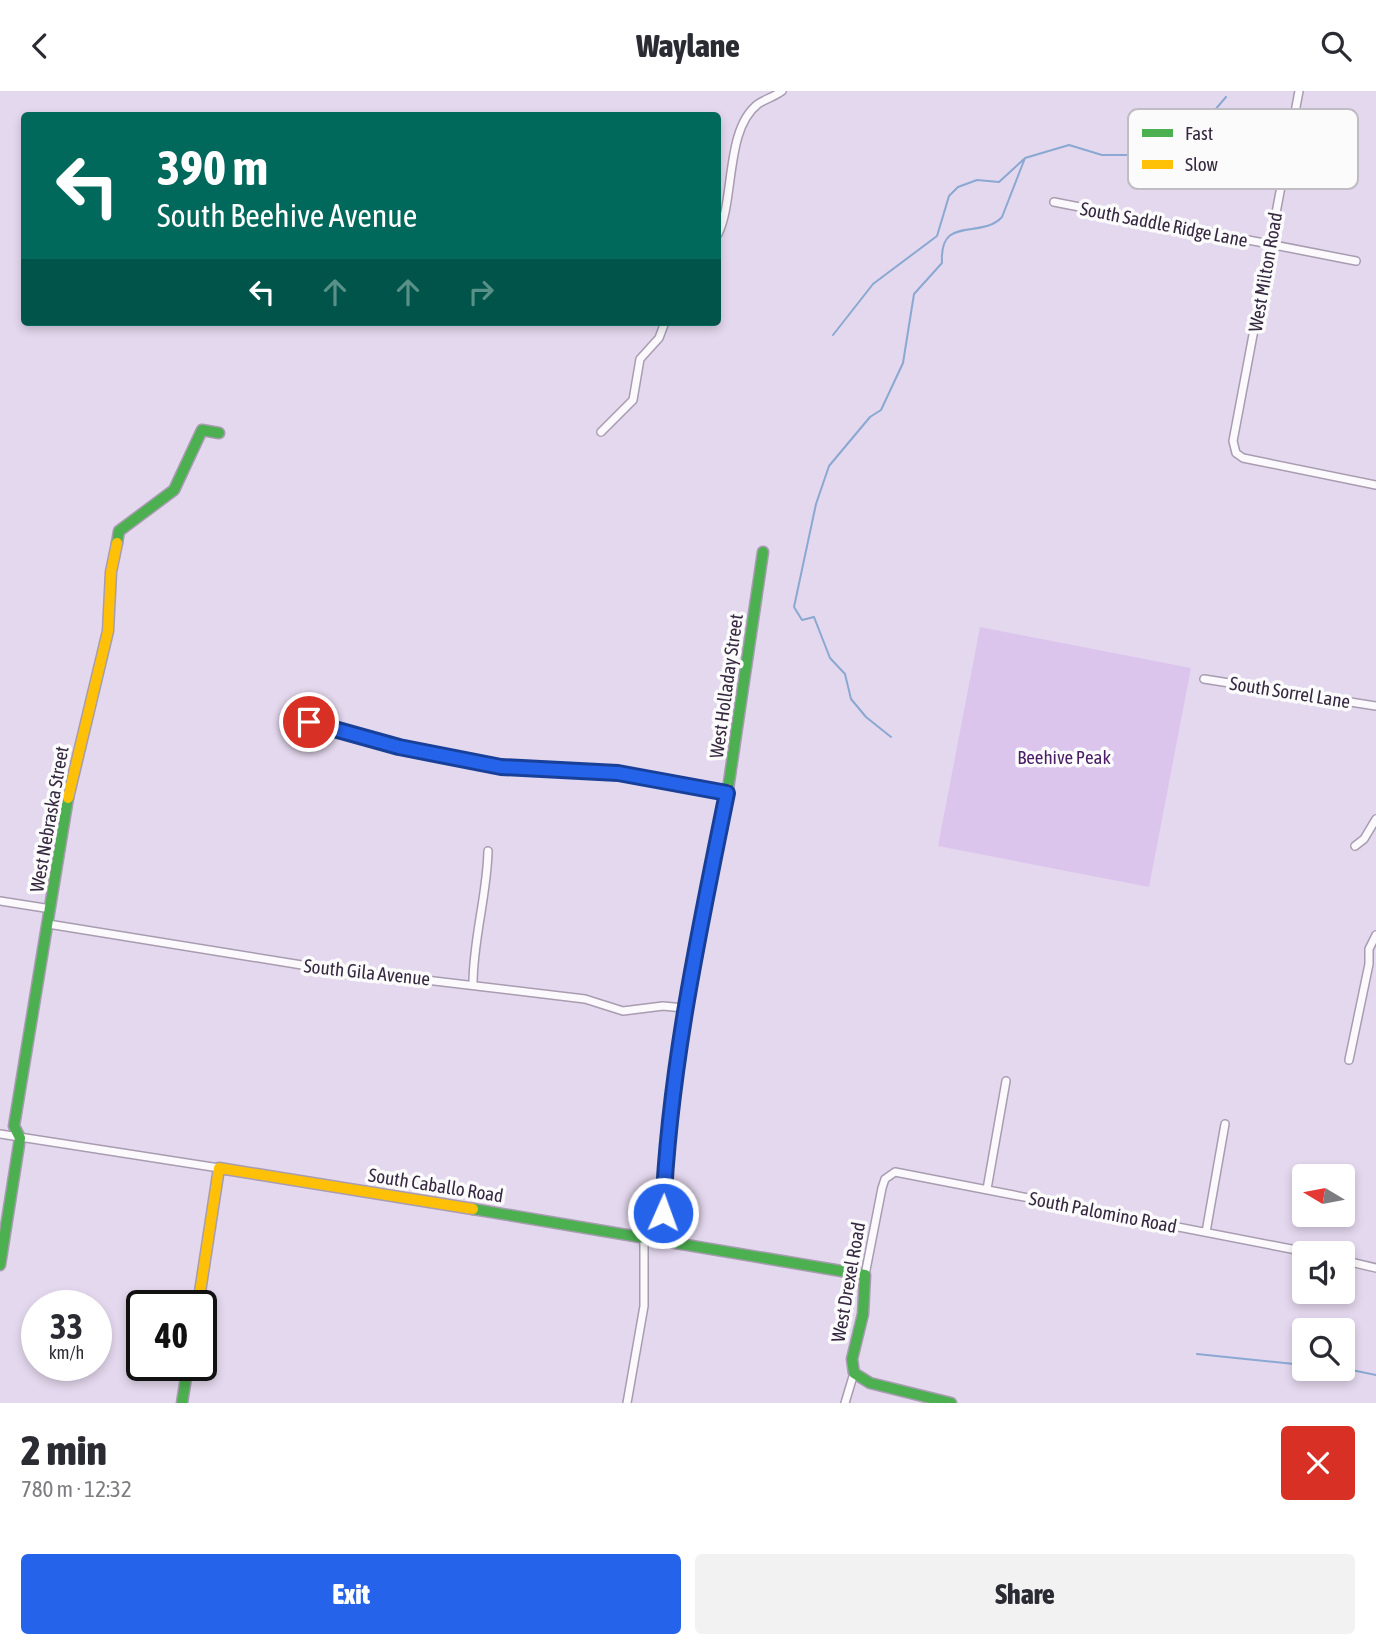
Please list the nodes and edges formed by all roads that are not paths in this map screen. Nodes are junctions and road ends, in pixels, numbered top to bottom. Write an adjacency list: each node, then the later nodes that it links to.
1 (782, 91): 6 (street)
2 (1299, 91): 3 (street, West Milton Road)
3 (1295, 109)
4 (1280, 189): 7 (street, West Milton Road)
5 (1054, 202): 7 (street, South Saddle Ridge Lane)
6 (721, 228)
7 (1269, 245): 8 (street, South Saddle Ridge Lane); 12 (street, West Milton Road)
8 (1356, 261)
9 (664, 326): 10 (street)
10 (601, 432)
11 (219, 433): 22 (street, West Nebraska Street)
12 (1376, 485)
13 (763, 552): 17 (street, West Holladay Street)
14 (1204, 679): 15 (street, South Sorrel Lane)
15 (1376, 706)
16 (309, 722): 17 (street)
17 (727, 793): 26 (street, West Holladay Street)
18 (1376, 820): 19 (street)
19 (1355, 846)
20 (488, 851): 25 (street)
21 (0, 901): 22 (street)
22 (51, 909): 23 (street, West Nebraska Street)
23 (48, 924): 25 (street, South Gila Avenue); 31 (street, West Nebraska Street)
24 (1376, 935): 27 (street)
25 (474, 984): 26 (street, South Gila Avenue)
26 (684, 1008): 37 (street, West Holladay Street)
27 (1349, 1060)
28 (1006, 1081): 34 (street)
29 (1225, 1124): 35 (street)
30 (0, 1134): 31 (street, South Caballo Road)
31 (20, 1137): 32 (street, South Caballo Road); 40 (street, West Nebraska Street)
32 (219, 1168): 36 (street, South Caballo Road); 43 (street)
33 (895, 1172): 34 (street, South Palomino Road); 42 (street, West Drexel Road)
34 (987, 1189): 35 (street, South Palomino Road)
35 (1206, 1232): 38 (street, South Palomino Road)
36 (644, 1237): 37 (street, South Caballo Road); 47 (street)
37 (662, 1240): 42 (street, South Caballo Road)
38 (1292, 1249)
39 (1355, 1263): 41 (street)
40 (0, 1265)
41 (1376, 1268)
42 (865, 1275): 44 (street, West Drexel Road)
43 (200, 1290)
44 (854, 1373): 48 (street, West Drexel Road); 49 (street)
45 (185, 1381): 46 (street)
46 (182, 1403)
47 (627, 1403)
48 (845, 1403)
49 (951, 1403)

